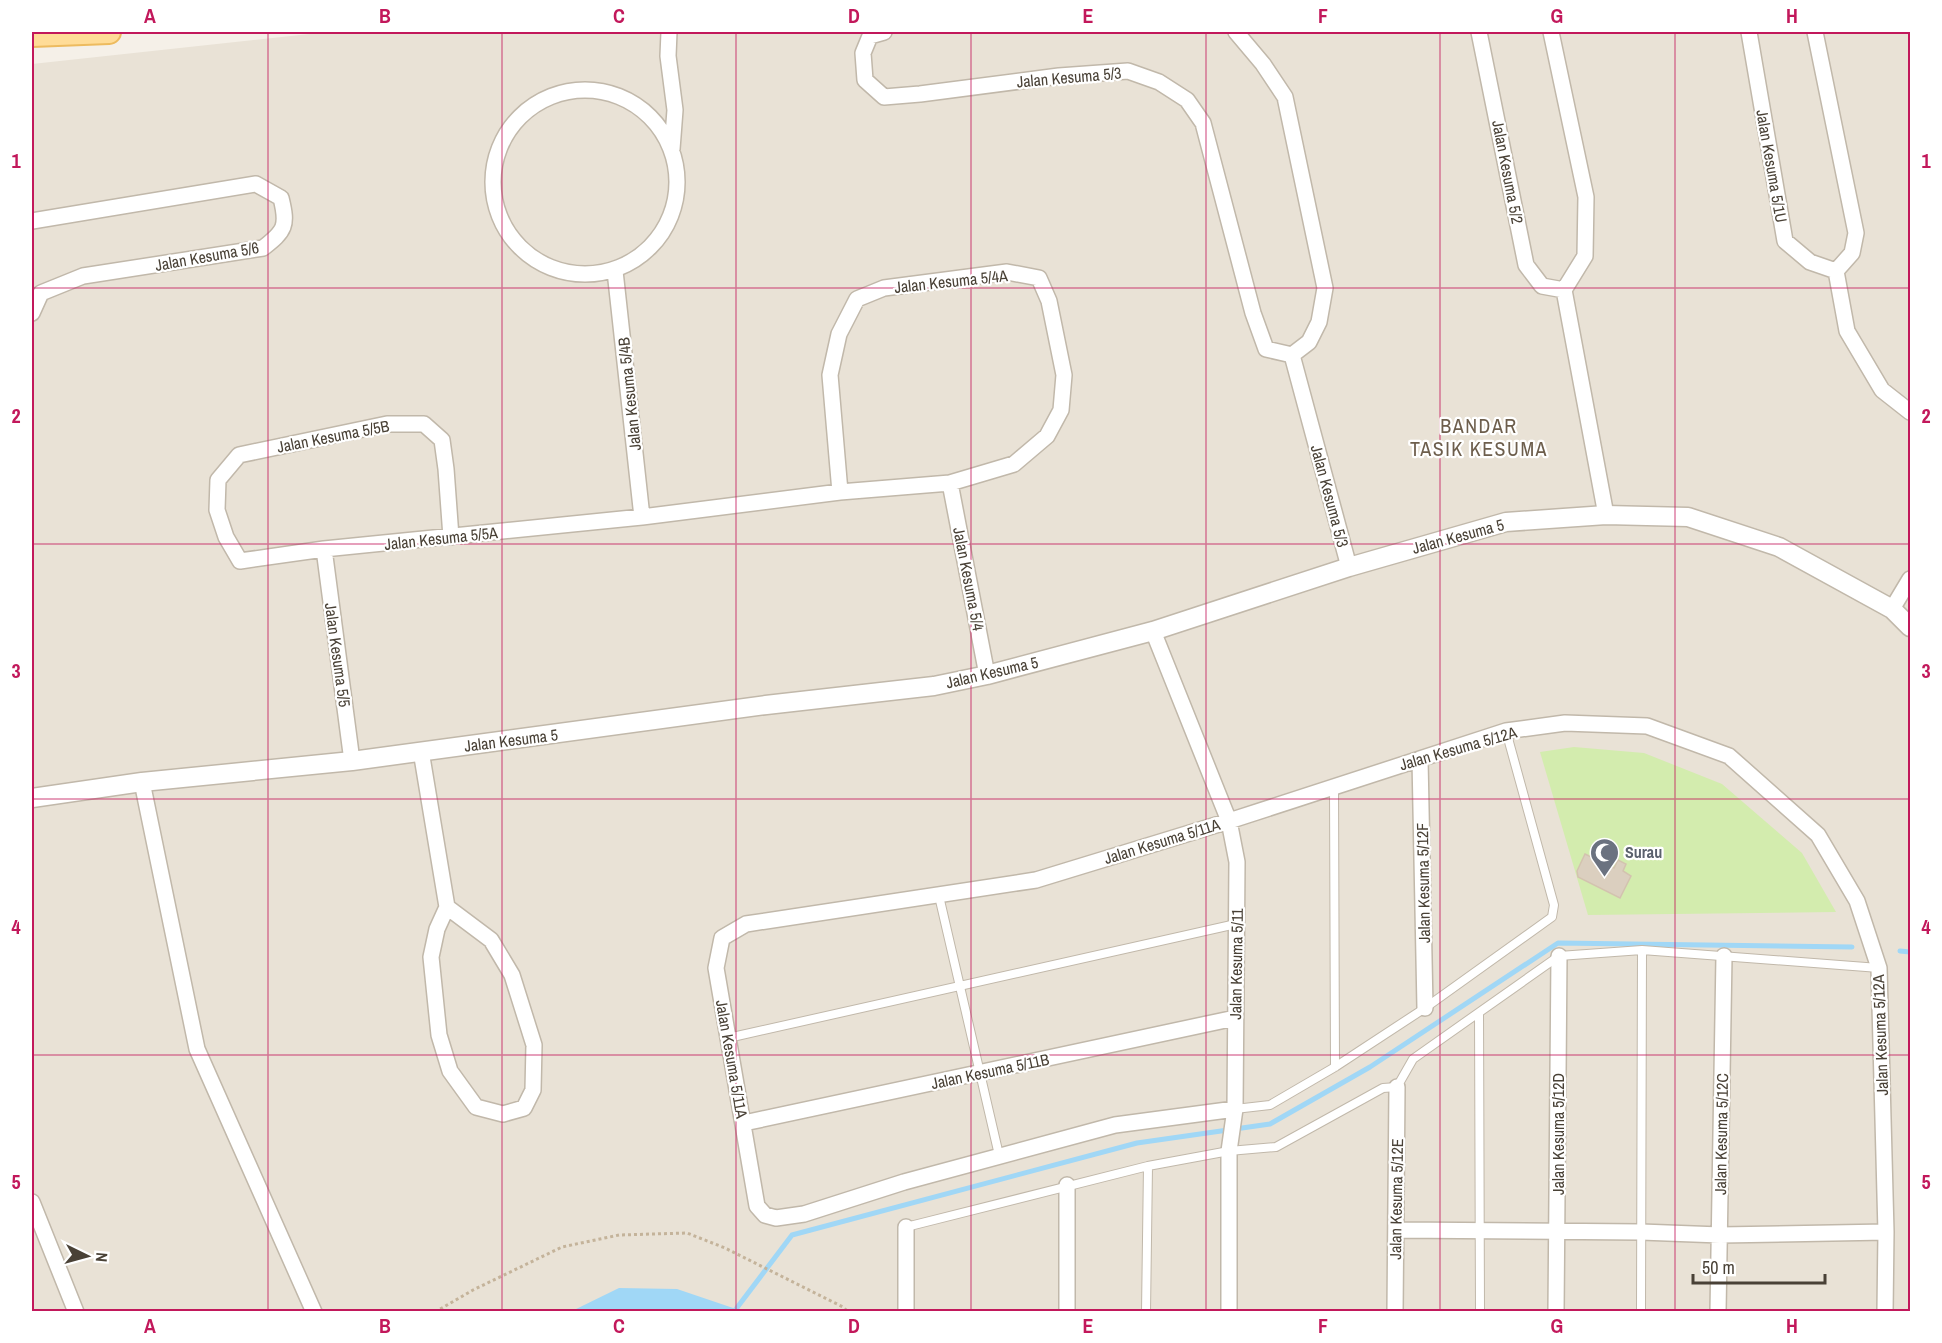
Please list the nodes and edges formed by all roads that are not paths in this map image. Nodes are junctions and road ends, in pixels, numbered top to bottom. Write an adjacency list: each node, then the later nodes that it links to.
1 (110, 32): 9 (main road)
2 (669, 32): 10 (street)
3 (884, 32): 16 (street, Jalan Kesuma 5/3)
4 (1236, 32): 16 (street)
5 (1479, 32): 14 (street, Jalan Kesuma 5/2)
6 (1551, 32): 14 (street)
7 (1749, 32): 13 (street, Jalan Kesuma 5/1U)
8 (1815, 32): 13 (street)
9 (36, 35)
10 (672, 149): 12 (street); 12 (street)
11 (32, 221): 15 (street, Jalan Kesuma 5/6)
12 (615, 270): 21 (street, Jalan Kesuma 5/4B)
13 (1836, 271): 17 (street)
14 (1564, 290): 20 (street)
15 (32, 313)
16 (1292, 355): 25 (street, Jalan Kesuma 5/3)
17 (1911, 412)
18 (950, 483): 19 (street, Jalan Kesuma 5/4A); 19 (street, Jalan Kesuma 5/4A); 30 (street, Jalan Kesuma 5/4)
19 (840, 492): 21 (street, Jalan Kesuma 5/4A)
20 (1606, 515): 25 (street, Jalan Kesuma 5); 27 (street, Jalan Kesuma 5)
21 (642, 517): 22 (street, Jalan Kesuma 5/5A)
22 (451, 537): 23 (street, Jalan Kesuma 5/5A); 24 (street, Jalan Kesuma 5/5B)
23 (324, 549): 24 (street, Jalan Kesuma 5/5A); 34 (street, Jalan Kesuma 5/5)
24 (240, 561)
25 (1349, 567): 29 (street, Jalan Kesuma 5)
26 (1911, 579): 27 (street)
27 (1892, 609): 28 (street, Jalan Kesuma 5)
28 (1911, 627)
29 (1153, 631): 30 (street, Jalan Kesuma 5); 38 (street, Jalan Kesuma 5/11)
30 (987, 675): 32 (street, Jalan Kesuma 5)
31 (1506, 731): 33 (street, Jalan Kesuma 5/12A); 45 (street, Jalan Kesuma 5/12A); 47 (lane)
32 (421, 751): 34 (street, Jalan Kesuma 5); 40 (street)
33 (1420, 759): 36 (street, Jalan Kesuma 5/12A); 47 (street, Jalan Kesuma 5/12F)
34 (352, 761): 35 (street, Jalan Kesuma 5)
35 (142, 782): 37 (street, Jalan Kesuma 5); 69 (street)
36 (1334, 787): 38 (street, Jalan Kesuma 5/12A); 51 (lane)
37 (32, 798)
38 (1229, 821): 39 (street, Jalan Kesuma 5/11A); 41 (street, Jalan Kesuma 5/11)
39 (939, 896): 46 (lane); 50 (street, Jalan Kesuma 5/11A)
40 (447, 908): 40 (street)
41 (1236, 924): 46 (lane); 49 (street, Jalan Kesuma 5/11)
42 (1642, 950): 43 (lane); 44 (lane); 65 (lane)
43 (1560, 956): 48 (lane); 64 (street, Jalan Kesuma 5/12D)
44 (1724, 956): 45 (lane); 67 (street, Jalan Kesuma 5/12C)
45 (1879, 968): 66 (street, Jalan Kesuma 5/12A)
46 (960, 986): 50 (lane); 52 (lane)
47 (1425, 1008): 51 (lane)
48 (1479, 1013): 53 (lane); 63 (lane)
49 (1235, 1018): 52 (street, Jalan Kesuma 5/11B); 54 (street, Jalan Kesuma 5/11)
50 (728, 1038): 55 (street, Jalan Kesuma 5/11A)
51 (1335, 1067): 54 (lane)
52 (980, 1073): 55 (street, Jalan Kesuma 5/11B); 57 (lane)
53 (1398, 1087): 56 (lane); 62 (street, Jalan Kesuma 5/12E)
54 (1233, 1122): 56 (street, Jalan Kesuma 5/11); 57 (street, Jalan Kesuma 5/11A)
55 (744, 1123): 57 (street, Jalan Kesuma 5/11A)
56 (1229, 1151): 58 (lane); 73 (street, Jalan Kesuma 5/11)
57 (999, 1155)
58 (1148, 1166): 59 (lane); 72 (lane)
59 (1067, 1185): 61 (lane); 71 (street)
60 (32, 1202): 68 (street)
61 (906, 1227): 70 (street)
62 (1396, 1230): 63 (street); 74 (street, Jalan Kesuma 5/12E)
63 (1479, 1232): 64 (street); 75 (lane)
64 (1557, 1232): 65 (street); 76 (street, Jalan Kesuma 5/12D)
65 (1641, 1232): 67 (street); 77 (lane)
66 (1886, 1232): 67 (street); 79 (street, Jalan Kesuma 5/12A)
67 (1720, 1235): 78 (street, Jalan Kesuma 5/12C)
68 (76, 1311)
69 (314, 1311)
70 (906, 1311)
71 (1067, 1311)
72 (1146, 1311)
73 (1229, 1311)
74 (1395, 1311)
75 (1480, 1311)
76 (1556, 1311)
77 (1641, 1311)
78 (1718, 1311)
79 (1885, 1311)

